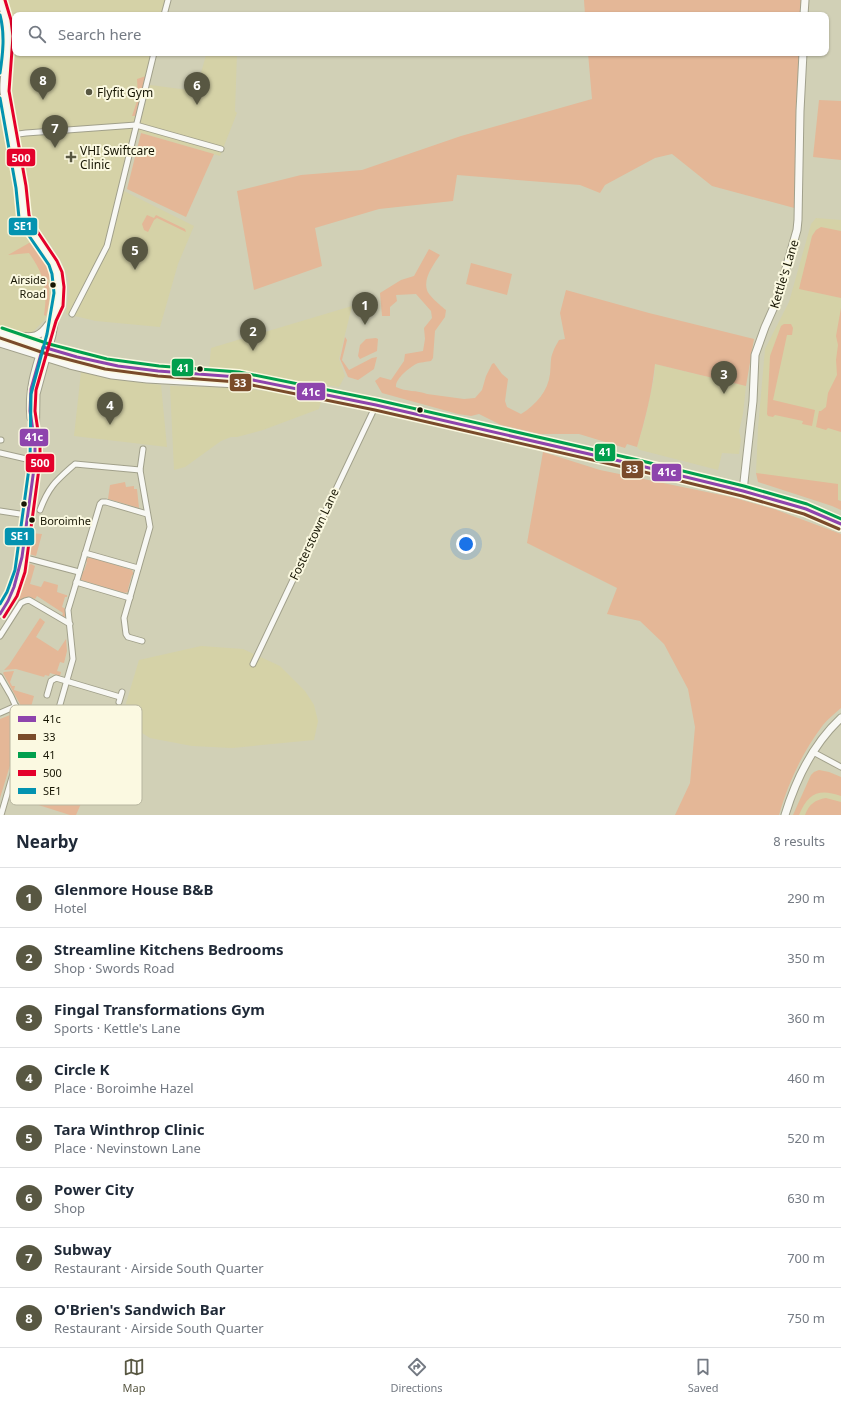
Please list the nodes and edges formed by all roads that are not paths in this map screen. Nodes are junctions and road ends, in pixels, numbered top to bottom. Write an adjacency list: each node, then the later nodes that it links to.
1 (0, 0): 9 (street)
2 (168, 0): 4 (street)
3 (805, 0): 5 (street)
4 (165, 12)
5 (804, 12)
6 (153, 56): 8 (street)
7 (803, 56): 25 (street, Kettle's Lane)
8 (136, 125): 9 (street); 10 (street); 12 (street)
9 (11, 135): 11 (street)
10 (221, 149)
11 (58, 305): 13 (street); 17 (street)
12 (72, 314)
13 (51, 319): 15 (street); 17 (street)
14 (0, 333): 15 (street)
15 (9, 336): 17 (street)
16 (0, 343): 18 (street)
17 (45, 348): 18 (street); 19 (street)
18 (42, 357): 19 (street); 23 (street)
19 (260, 382): 20 (street)
20 (376, 405): 25 (street); 41 (street, Fosterstown Lane)
21 (143, 449): 24 (street)
22 (0, 453): 23 (street)
23 (34, 461): 32 (street)
24 (140, 470): 26 (street); 29 (street)
25 (743, 491): 30 (street)
26 (40, 510)
27 (0, 511): 28 (street)
28 (20, 514)
29 (147, 514): 31 (street); 33 (street)
30 (841, 524)
31 (85, 553): 33 (street); 34 (street)
32 (22, 557): 34 (street); 37 (street)
33 (138, 568): 36 (street)
34 (79, 572): 35 (street)
35 (76, 582): 36 (street); 38 (street)
36 (130, 598): 40 (street)
37 (0, 614)
38 (70, 624): 39 (street); 43 (street)
39 (0, 636)
40 (142, 641)
41 (253, 664)
42 (0, 677): 46 (street)
43 (66, 682): 44 (street); 45 (street); 47 (street)
44 (47, 696)
45 (121, 697)
46 (15, 705)
47 (60, 705)
48 (10, 709): 49 (street)
49 (0, 713)
50 (841, 718): 51 (street)
51 (813, 752): 52 (street); 55 (street)
52 (841, 767)
53 (10, 784): 54 (street)
54 (1, 815)
55 (785, 815)

